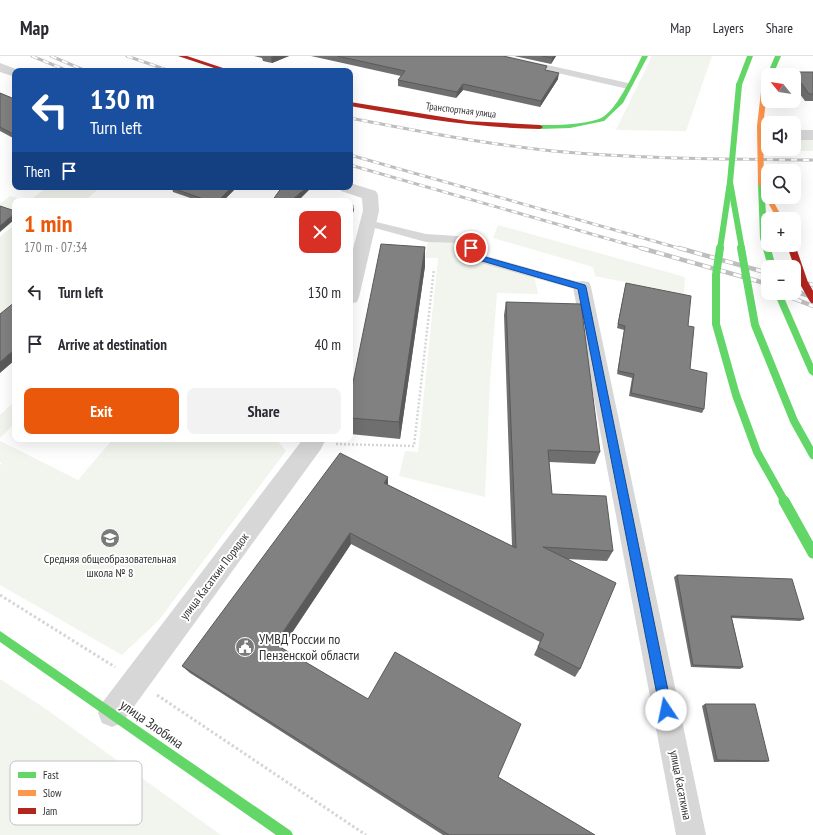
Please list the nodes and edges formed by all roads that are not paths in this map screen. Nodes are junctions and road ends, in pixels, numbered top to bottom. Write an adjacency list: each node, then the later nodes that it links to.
1 (181, 56): 6 (main road)
2 (496, 56): 8 (lane)
3 (645, 56): 8 (main road, Транспортная улица)
4 (750, 56): 13 (main road, bridge)
5 (778, 56): 7 (main road)
6 (219, 68)
7 (773, 68)
8 (628, 86): 9 (main road, Транспортная улица)
9 (353, 105)
10 (762, 108): 14 (main road, bridge)
11 (801, 135): 12 (street)
12 (813, 135)
13 (730, 182): 26 (main road, bridge); 27 (main road, bridge)
14 (761, 183)
15 (353, 189): 17 (street)
16 (762, 204): 19 (main road)
17 (368, 223): 20 (street); 21 (lane)
18 (794, 252): 22 (main road, bridge)
19 (770, 260)
20 (353, 285)
21 (582, 287): 31 (street, улица Касаткина)
22 (813, 299)
23 (781, 300): 24 (main road)
24 (813, 373)
25 (313, 442): 29 (street, улица Касаткин Порядок)
26 (813, 455)
27 (813, 553)
28 (0, 636): 29 (main road, улица Злобина)
29 (112, 713): 30 (main road, улица Злобина)
30 (287, 835)
31 (691, 835)

